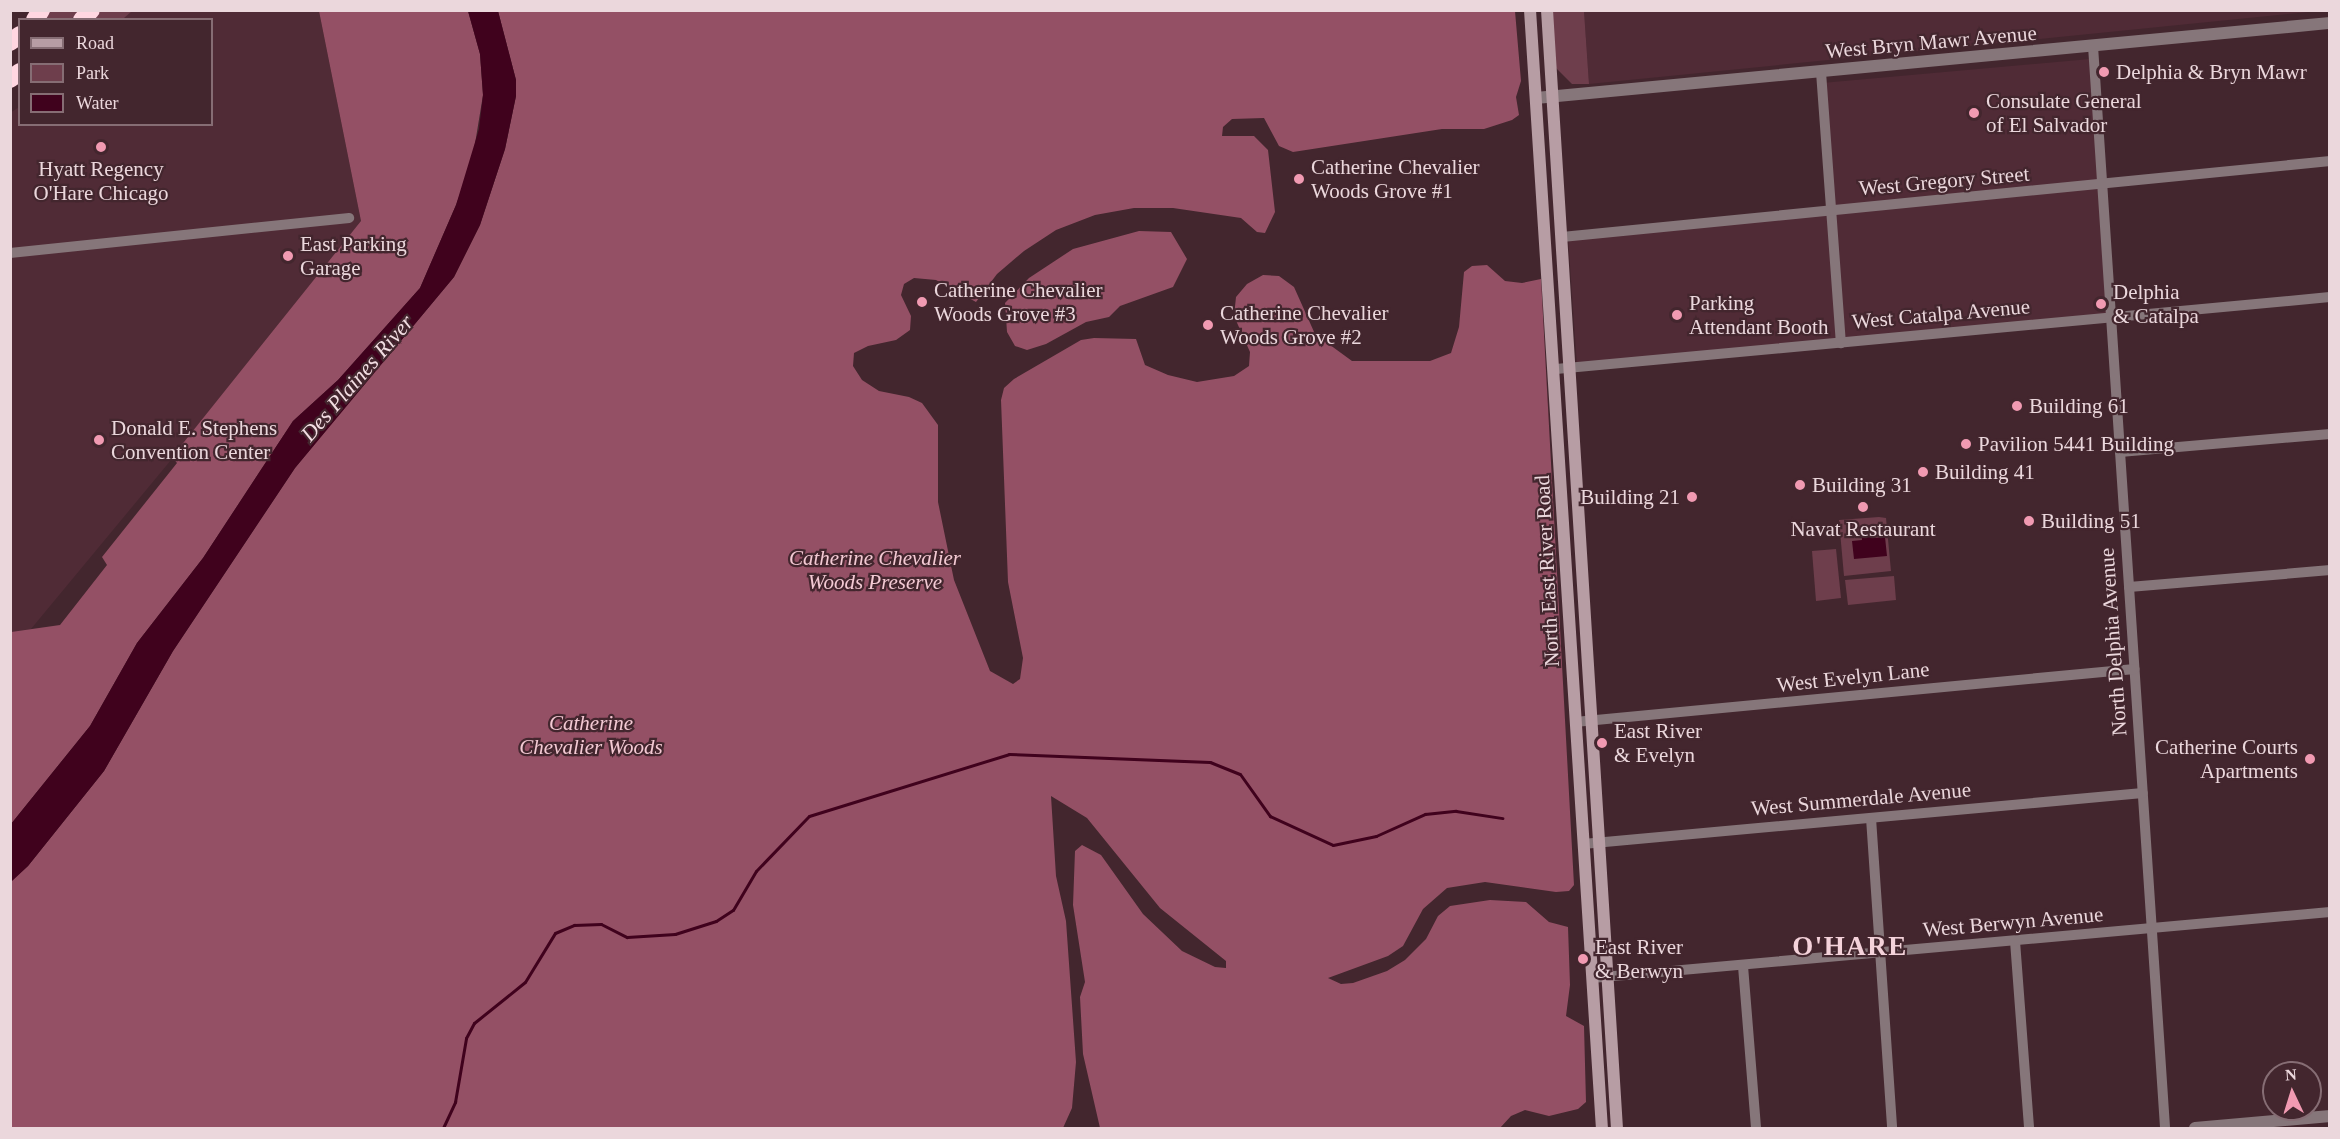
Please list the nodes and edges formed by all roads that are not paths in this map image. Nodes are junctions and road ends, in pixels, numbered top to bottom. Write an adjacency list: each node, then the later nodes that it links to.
1 (1530, 10): 7 (main road, North East River Road)
2 (1547, 10): 6 (main road, North East River Road)
3 (2330, 23): 4 (street, West Bryn Mawr Avenue)
4 (2093, 46): 5 (street, West Bryn Mawr Avenue); 9 (street, North Delphia Avenue)
5 (1821, 72): 6 (street, West Bryn Mawr Avenue); 10 (street)
6 (1554, 97): 7 (street, West Bryn Mawr Avenue); 12 (main road, North East River Road)
7 (1536, 98): 18 (main road, North East River Road)
8 (2330, 161): 9 (street, West Gregory Street)
9 (2102, 185): 10 (street, West Gregory Street); 15 (street, North Delphia Avenue)
10 (1831, 211): 12 (street, West Gregory Street); 16 (street)
11 (349, 218): 13 (street)
12 (1562, 237): 17 (main road, North East River Road)
13 (10, 253)
14 (2330, 297): 15 (street, West Catalpa Avenue)
15 (2111, 318): 16 (street, West Catalpa Avenue); 20 (street, North Delphia Avenue)
16 (1840, 343): 17 (street, West Catalpa Avenue)
17 (1570, 368): 18 (street, West Catalpa Avenue); 24 (main road, North East River Road)
18 (1556, 369): 25 (main road, North East River Road)
19 (2330, 434): 20 (street)
20 (2120, 452): 22 (street, North Delphia Avenue)
21 (2330, 570): 22 (street)
22 (2129, 587): 23 (street, North Delphia Avenue)
23 (2134, 669): 24 (street, West Evelyn Lane); 26 (street, North Delphia Avenue)
24 (1590, 721): 25 (street, West Evelyn Lane); 28 (main road, North East River Road)
25 (1575, 722): 29 (main road, North East River Road)
26 (2143, 793): 27 (street, West Summerdale Avenue); 31 (street, North Delphia Avenue)
27 (1871, 818): 28 (street, West Summerdale Avenue); 33 (street)
28 (1598, 843): 29 (street, West Summerdale Avenue); 35 (main road, North East River Road)
29 (1584, 844): 36 (main road, North East River Road)
30 (2330, 912): 31 (street, West Berwyn Avenue)
31 (2152, 928): 32 (street, West Berwyn Avenue); 44 (street, North Delphia Avenue)
32 (2015, 941): 33 (street, West Berwyn Avenue); 43 (street)
33 (1880, 953): 34 (street, West Berwyn Avenue); 42 (street)
34 (1743, 966): 35 (street, West Berwyn Avenue); 41 (street)
35 (1607, 977): 36 (street, West Berwyn Avenue); 40 (main road, North East River Road)
36 (1592, 978): 39 (main road, North East River Road)
37 (2330, 1116): 38 (street)
38 (2223, 1127): 45 (street)
39 (1602, 1128)
40 (1617, 1128)
41 (1755, 1128)
42 (1892, 1128)
43 (2030, 1128)
44 (2165, 1128)
45 (2195, 1128)

